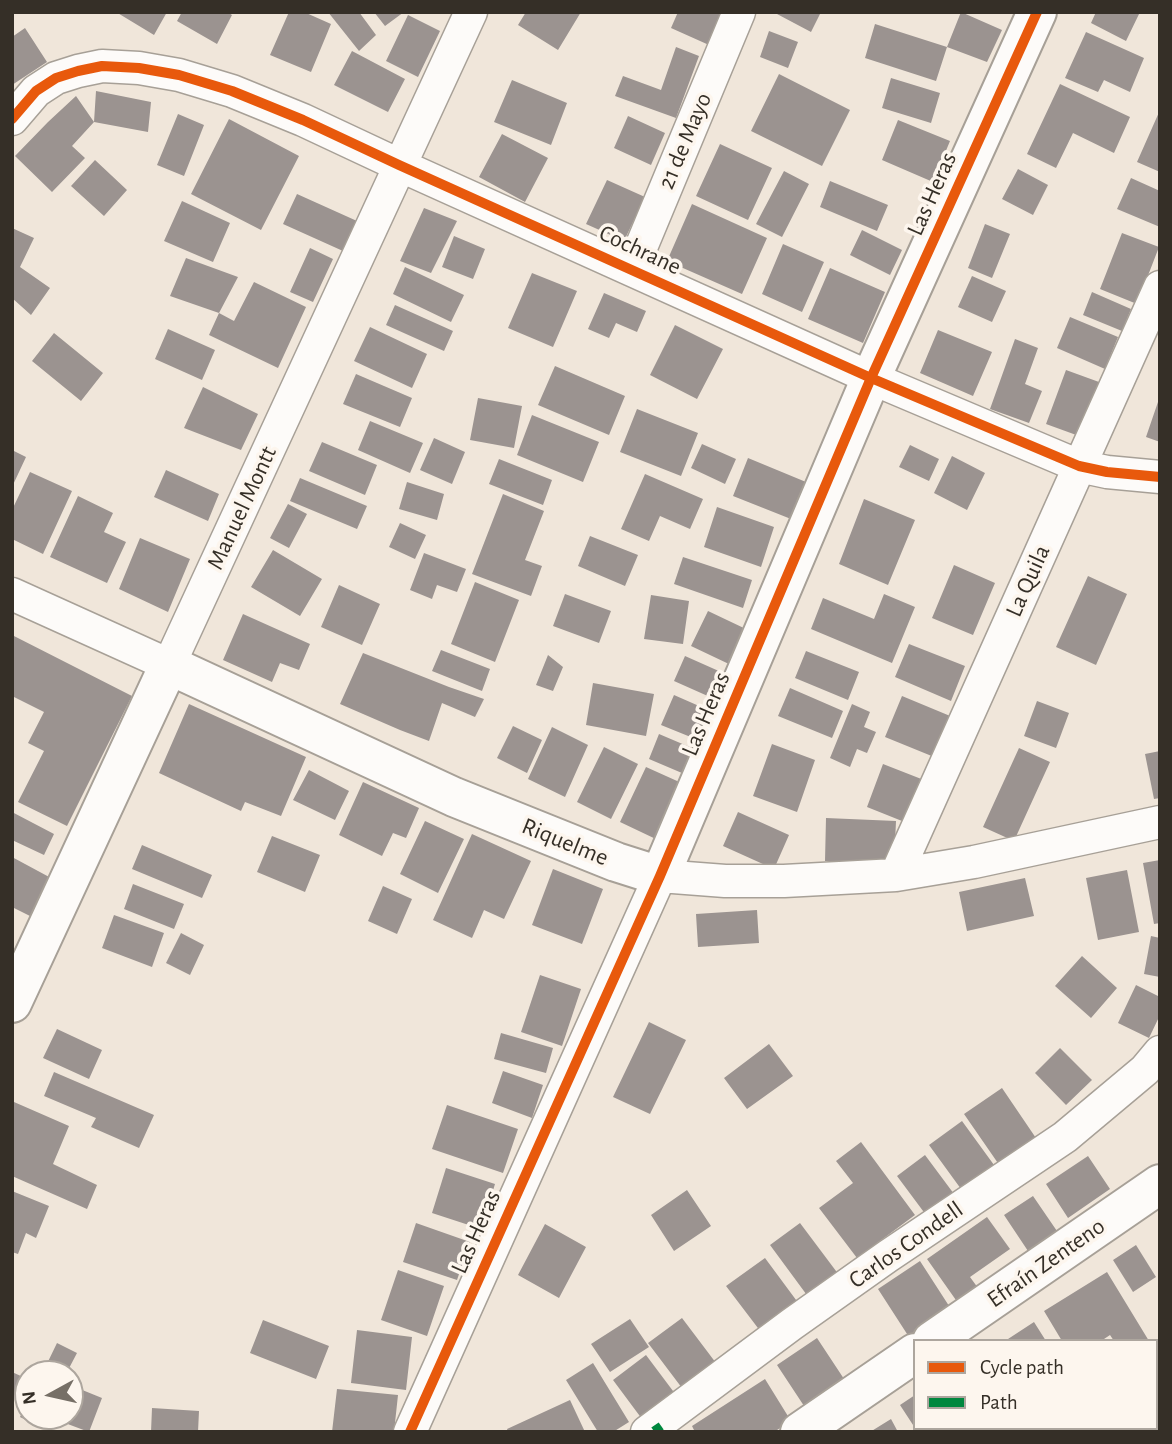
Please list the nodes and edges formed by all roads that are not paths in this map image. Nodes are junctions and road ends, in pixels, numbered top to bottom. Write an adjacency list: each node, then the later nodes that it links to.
1 (471, 12): 5 (street, Manuel Montt)
2 (738, 12): 6 (street, 21 de Mayo)
3 (1037, 12): 8 (street, Las Heras)
4 (12, 119): 5 (street, Cochrane)
5 (399, 165): 6 (street, Cochrane); 12 (street, Manuel Montt)
6 (632, 269): 8 (street, Cochrane)
7 (1160, 288): 9 (street, La Quila)
8 (871, 378): 9 (street, Cochrane); 15 (street, Las Heras)
9 (1079, 466): 10 (street, Cochrane); 14 (street, La Quila)
10 (1160, 477)
11 (12, 594): 12 (street, Riquelme)
12 (169, 665): 15 (street, Riquelme); 16 (street, Manuel Montt)
13 (1160, 822): 14 (street, Riquelme)
14 (896, 875): 15 (street, Riquelme)
15 (660, 876): 22 (street, Las Heras)
16 (12, 1003)
17 (1160, 1052): 21 (street, Carlos Condell)
18 (1160, 1184): 19 (street, Efraín Zenteno)
19 (935, 1339)
20 (913, 1354): 23 (street)
21 (654, 1430)
22 (410, 1432)
23 (800, 1432)

